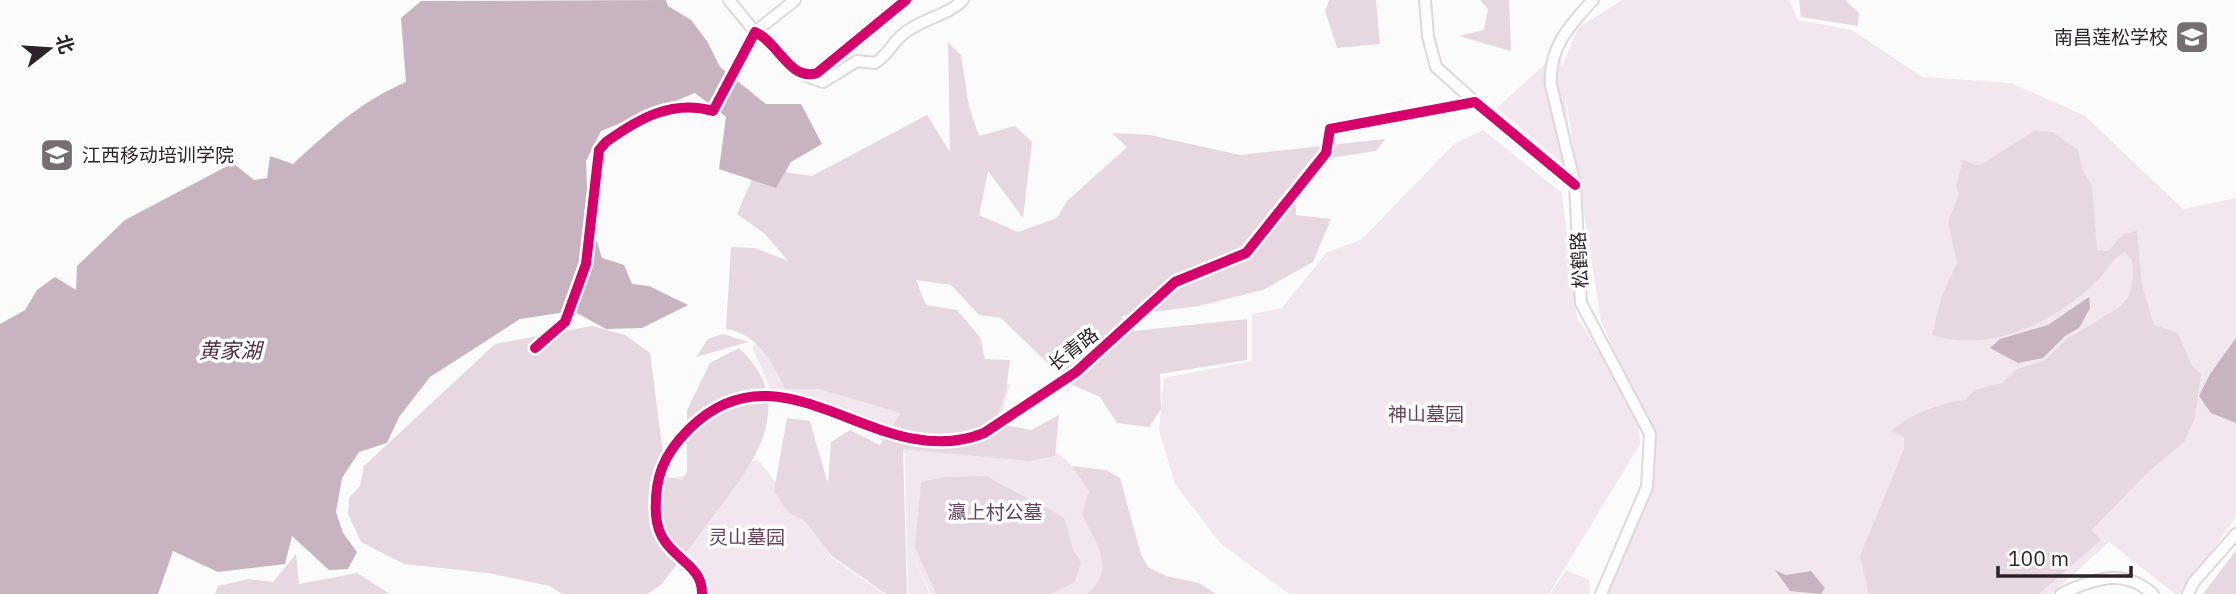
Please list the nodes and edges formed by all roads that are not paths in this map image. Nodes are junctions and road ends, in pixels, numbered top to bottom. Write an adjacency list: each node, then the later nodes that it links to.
1 (729, 0): 7 (street)
2 (794, 0): 7 (street)
3 (906, 0): 8 (street)
4 (963, 0): 8 (street)
5 (1425, 0): 9 (street)
6 (1593, 0): 10 (street, 松鹤路)
7 (755, 32): 8 (street); 11 (street)
8 (806, 76)
9 (1475, 102): 10 (street); 13 (street, 长青路)
10 (1575, 185): 14 (street, 松鹤路)
11 (535, 348)
12 (2236, 534): 17 (street)
13 (702, 594)
14 (1601, 594)
15 (2061, 594): 16 (street)
16 (2153, 594)
17 (2188, 594)

